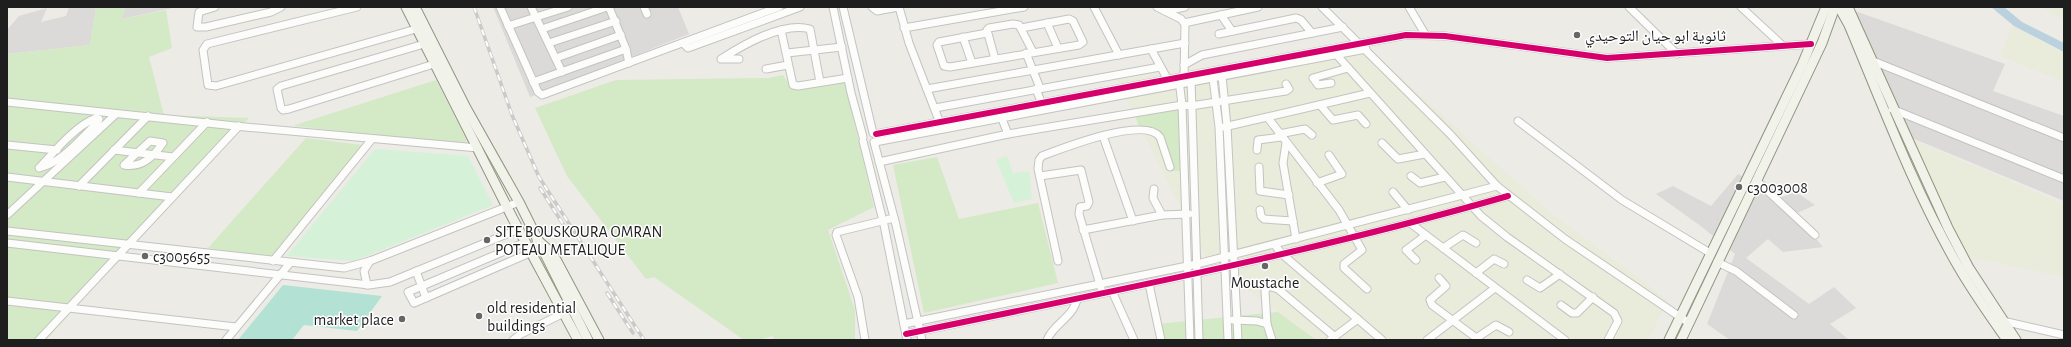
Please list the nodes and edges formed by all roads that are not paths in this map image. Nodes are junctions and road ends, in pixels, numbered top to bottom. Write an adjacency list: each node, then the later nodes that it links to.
1 (215, 7): 2 (street)
2 (281, 7)
3 (357, 7): 46 (street)
4 (406, 7): 46 (street)
5 (415, 7): 167 (street)
6 (500, 7): 41 (street)
7 (531, 7): 34 (street)
8 (568, 7): 34 (street)
9 (608, 7): 35 (street); 43 (street)
10 (644, 7): 32 (street)
11 (779, 7): 57 (street)
12 (800, 7): 57 (street)
13 (833, 7): 62 (street)
14 (843, 7): 55 (street)
15 (872, 7): 16 (street)
16 (899, 7): 44 (street)
17 (1024, 7): 30 (street)
18 (1094, 7): 73 (street)
19 (1156, 7): 31 (street)
20 (1185, 7): 31 (street)
21 (1258, 7): 33 (street)
22 (1322, 7): 42 (street)
23 (1409, 7): 52 (street)
24 (1630, 7): 72 (street)
25 (1742, 7): 63 (street)
26 (1826, 7): 61 (street)
27 (1835, 7): 38 (street)
28 (1839, 7): 40 (street)
29 (1848, 7): 78 (street)
30 (1006, 8): 39 (street); 44 (street)
31 (1165, 11): 36 (street)
32 (647, 14)
33 (1221, 15): 36 (street); 48 (street)
34 (536, 17): 41 (street); 43 (street)
35 (616, 21): 53 (street); 56 (street)
36 (1184, 22): 58 (street)
37 (1047, 23): 45 (street); 64 (street); 64 (street)
38 (1829, 23): 40 (street); 156 (street)
39 (1012, 24): 45 (street); 49 (street)
40 (1850, 25): 110 (street)
41 (508, 26): 94 (street)
42 (1343, 27): 50 (street); 59 (street)
43 (542, 28): 56 (street)
44 (904, 28): 99 (street)
45 (1021, 28): 70 (street)
46 (416, 29): 60 (street)
47 (781, 30): 69 (street); 71 (street); 76 (street)
48 (1232, 31): 50 (street); 51 (street)
49 (987, 33): 54 (street); 77 (street)
50 (1312, 33): 83 (street)
51 (1219, 34)
52 (1425, 34): 59 (street); 72 (street)
53 (621, 36): 65 (street); 75 (street)
54 (963, 37): 80 (street); 80 (street)
55 (852, 42): 62 (street); 100 (street)
56 (549, 43): 75 (street)
57 (683, 43): 79 (street)
58 (1185, 43): 66 (street); 83 (street)
59 (1360, 43): 67 (street); 68 (street)
60 (424, 44): 81 (street); 81 (street)
61 (1811, 44): 63 (street); 197 (street)
62 (841, 45): 69 (street); 90 (street)
63 (1782, 45): 72 (street)
64 (1058, 48): 70 (street)
65 (626, 49): 79 (street); 88 (street)
66 (1151, 49): 73 (street); 84 (street)
67 (1331, 49): 74 (street); 93 (street)
68 (1366, 49): 74 (street); 159 (street)
69 (813, 51): 71 (street); 95 (street)
70 (1029, 53): 77 (street); 87 (street)
71 (787, 54): 82 (street)
72 (1677, 54)
73 (1119, 55): 87 (street)
74 (1336, 55): 85 (street); 89 (street)
75 (556, 58): 88 (street)
76 (739, 59)
77 (995, 59): 80 (street)
78 (1873, 61): 112 (street); 131 (street)
79 (629, 63): 94 (street)
80 (972, 63)
81 (434, 64): 136 (street)
82 (788, 65): 86 (street); 95 (street)
83 (1184, 65): 93 (street)
84 (1160, 66): 92 (street); 98 (street)
85 (1348, 68): 96 (street); 102 (street)
86 (766, 69)
87 (1033, 70): 98 (street); 99 (street)
88 (562, 72): 94 (street)
89 (1222, 76): 91 (street); 103 (street)
90 (848, 78): 95 (street); 101 (street)
91 (1214, 78): 93 (street); 105 (street)
92 (1168, 80): 93 (street); 106 (street)
93 (1185, 80): 107 (street); 109 (street); 115 (street)
94 (533, 82)
95 (820, 82)
96 (1331, 83)
97 (1286, 84): 103 (street)
98 (1038, 88): 106 (street); 111 (street)
99 (928, 89): 111 (street)
100 (863, 91): 101 (street); 128 (street)
101 (851, 93): 133 (street)
102 (1370, 93): 108 (street); 143 (street)
103 (1225, 101): 105 (street); 122 (street)
104 (7, 102): 113 (street)
105 (1217, 102): 109 (street); 123 (street)
106 (1042, 104): 115 (street)
107 (1182, 105): 109 (street); 124 (street); 129 (street)
108 (1320, 105): 116 (street); 120 (street)
109 (1191, 106): 127 (street)
110 (1884, 107): 112 (street); 276 (street)
111 (935, 108): 119 (street)
112 (1894, 110): 154 (street); 244 (street)
113 (116, 114): 114 (street); 141 (street)
114 (148, 116): 118 (street); 138 (street)
115 (1001, 116): 119 (street); 124 (street); 128 (street)
116 (1268, 118): 122 (street); 130 (street)
117 (1518, 121): 197 (street)
118 (207, 122): 121 (street); 146 (street)
119 (940, 123): 128 (street)
120 (1366, 124)
121 (239, 126): 132 (street); 166 (street)
122 (1227, 126): 123 (street); 200 (street)
123 (1219, 127): 200 (street)
124 (1008, 134): 147 (street)
125 (1312, 135): 130 (street)
126 (1103, 136): 148 (street); 150 (street); 178 (street)
127 (1192, 137): 129 (street); 175 (street)
128 (874, 138): 133 (street); 147 (street)
129 (1182, 138): 172 (street)
130 (1282, 138): 139 (street); 157 (street); 163 (street)
131 (2064, 138)
132 (372, 139): 136 (street); 204 (street)
133 (863, 139): 177 (street)
134 (1382, 143): 143 (street)
135 (7, 146): 137 (street)
136 (478, 148): 168 (street)
137 (55, 150): 140 (street); 140 (street); 140 (street)
138 (114, 150): 142 (street); 158 (street)
139 (1257, 150)
140 (66, 151): 141 (street)
141 (75, 152): 155 (street)
142 (135, 153): 144 (street); 144 (street); 144 (street)
143 (1424, 154): 153 (street)
144 (153, 155): 146 (street)
145 (1329, 155): 157 (street)
146 (173, 157): 162 (street)
147 (879, 162): 176 (street)
148 (1170, 167)
149 (1258, 167): 163 (street)
150 (1040, 176): 183 (street); 203 (street)
151 (1411, 176): 153 (street)
152 (7, 177): 155 (street)
153 (1445, 177): 164 (street)
154 (2064, 179)
155 (43, 181): 158 (street); 173 (street)
156 (1757, 181): 186 (street); 205 (street)
157 (1317, 183): 181 (street)
158 (79, 186): 162 (street)
159 (1497, 186): 164 (street); 165 (street)
160 (1154, 189): 174 (street)
161 (1393, 192): 171 (street)
162 (139, 193): 166 (street)
163 (1289, 195): 179 (street)
164 (1463, 196): 169 (street); 171 (street)
165 (1508, 196): 169 (street); 238 (street)
166 (172, 197): 193 (street)
167 (519, 202): 168 (street); 188 (street)
168 (507, 207): 182 (street); 202 (street)
169 (1472, 207): 180 (street); 216 (street)
170 (1260, 210): 179 (street)
171 (1408, 210): 181 (street)
172 (1186, 213): 174 (street); 175 (street); 210 (street)
173 (7, 215)
174 (1162, 215): 178 (street)
175 (1195, 216): 207 (street)
176 (894, 218): 177 (street); 243 (street)
177 (883, 220): 246 (street); 260 (street)
178 (1133, 221): 183 (street)
179 (1293, 221): 189 (street)
180 (1410, 223): 185 (street); 187 (street)
181 (1348, 226): 187 (street); 189 (street)
182 (519, 229): 190 (street); 212 (street)
183 (1083, 230): 220 (street)
184 (7, 231): 193 (street)
185 (1426, 235): 195 (street); 201 (street)
186 (1815, 235)
187 (1354, 238): 198 (street); 225 (street)
188 (536, 239): 258 (street); 259 (street)
189 (1296, 240): 194 (street)
190 (526, 242): 196 (street); 223 (street)
191 (7, 243): 199 (street)
192 (1476, 243): 195 (street)
193 (126, 244): 199 (street); 204 (street)
194 (1275, 245): 198 (street); 200 (street)
195 (1443, 248): 213 (street)
196 (532, 252): 230 (street); 236 (street)
197 (1710, 253): 238 (street)
198 (1282, 254): 209 (street); 241 (street)
199 (117, 256): 214 (street); 235 (street)
200 (1229, 256): 207 (street); 209 (street); 211 (street)
201 (1416, 260)
202 (370, 261): 206 (street); 222 (street)
203 (1058, 261)
204 (273, 262): 206 (street)
205 (1717, 262): 237 (street); 245 (street)
206 (290, 263): 214 (street)
207 (1197, 264): 210 (street); 215 (street)
208 (1504, 264): 213 (street)
209 (1234, 265): 211 (street); 240 (street)
210 (1187, 266): 217 (street); 220 (street)
211 (1225, 267): 215 (street); 239 (street)
212 (416, 272): 222 (street); 223 (street)
213 (1476, 273): 224 (street)
214 (281, 274): 222 (street); 248 (street)
215 (1197, 274): 217 (street); 266 (street)
216 (1560, 274): 219 (street); 229 (street)
217 (1188, 276): 221 (street); 265 (street)
218 (1438, 278): 242 (street)
219 (1527, 280)
220 (1100, 284): 226 (street); 228 (street)
221 (1149, 284): 227 (street); 264 (street)
222 (367, 285)
223 (422, 286): 230 (street); 230 (street)
224 (1495, 288): 242 (street); 272 (street)
225 (1367, 289)
226 (1063, 291): 233 (street); 243 (street)
227 (1112, 291): 228 (street); 263 (street)
228 (1103, 293): 231 (street)
229 (1593, 297): 234 (street); 273 (street)
230 (426, 298)
231 (1077, 298): 233 (street); 262 (street)
232 (7, 301): 235 (street)
233 (1067, 301): 249 (street)
234 (1561, 305)
235 (69, 308): 248 (street); 255 (street)
236 (564, 313): 254 (street); 257 (street)
237 (1794, 315)
238 (1680, 316): 245 (street); 274 (street)
239 (1227, 320): 240 (street); 267 (street)
240 (1237, 320): 247 (street); 268 (street)
241 (1358, 320): 253 (street); 270 (street)
242 (1453, 320): 250 (street); 271 (street)
243 (918, 321): 246 (street); 249 (street)
244 (2003, 321): 251 (street); 277 (street)
245 (1689, 323): 275 (street)
246 (904, 324): 252 (street)
247 (1267, 324): 253 (street); 269 (street)
248 (236, 327): 256 (street)
249 (920, 332): 252 (street); 261 (street)
250 (1509, 332)
251 (2064, 334)
252 (907, 337)
253 (1332, 338)
254 (576, 339)
255 (39, 340)
256 (226, 340)
257 (513, 340)
258 (588, 340)
259 (599, 340)
260 (865, 340)
261 (922, 340)
262 (1047, 340)
263 (1134, 340)
264 (1161, 340)
265 (1190, 340)
266 (1200, 340)
267 (1228, 340)
268 (1238, 340)
269 (1272, 340)
270 (1382, 340)
271 (1427, 340)
272 (1565, 340)
273 (1608, 340)
274 (1669, 340)
275 (1681, 340)
276 (2007, 340)
277 (2016, 340)

